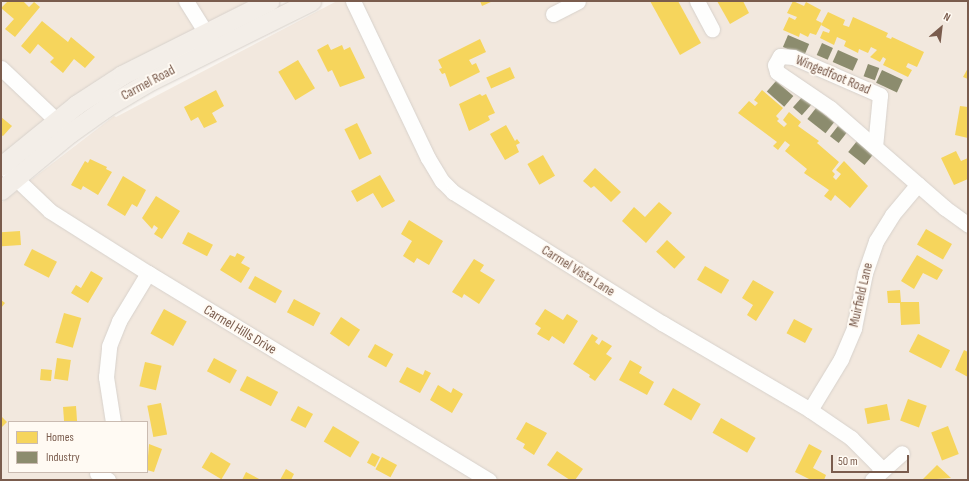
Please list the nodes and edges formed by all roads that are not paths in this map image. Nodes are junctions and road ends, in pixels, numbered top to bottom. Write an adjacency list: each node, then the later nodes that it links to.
1 (186, 1): 9 (street)
2 (270, 1): 9 (main road, Carmel Road)
3 (312, 1): 13 (main road, Carmel Road)
4 (353, 1): 17 (street, Carmel Vista Lane)
5 (578, 1): 7 (street)
6 (697, 1): 8 (street)
7 (553, 14)
8 (712, 29)
9 (206, 33): 11 (main road, Carmel Road)
10 (1, 68): 11 (street)
11 (56, 120): 13 (main road, Carmel Road)
12 (875, 147): 12 (street, Wingedfoot Road); 14 (street, Wingedfoot Road)
13 (5, 175): 16 (street, Carmel Hills Drive)
14 (918, 184): 15 (street, Wingedfoot Road); 17 (street, Muirfield Lane)
15 (968, 225)
16 (148, 274): 18 (street); 21 (street, Carmel Hills Drive)
17 (810, 410): 20 (street, Carmel Vista Lane)
18 (113, 421)
19 (902, 453): 20 (street)
20 (882, 469): 22 (street)
21 (489, 480)
22 (872, 480)

